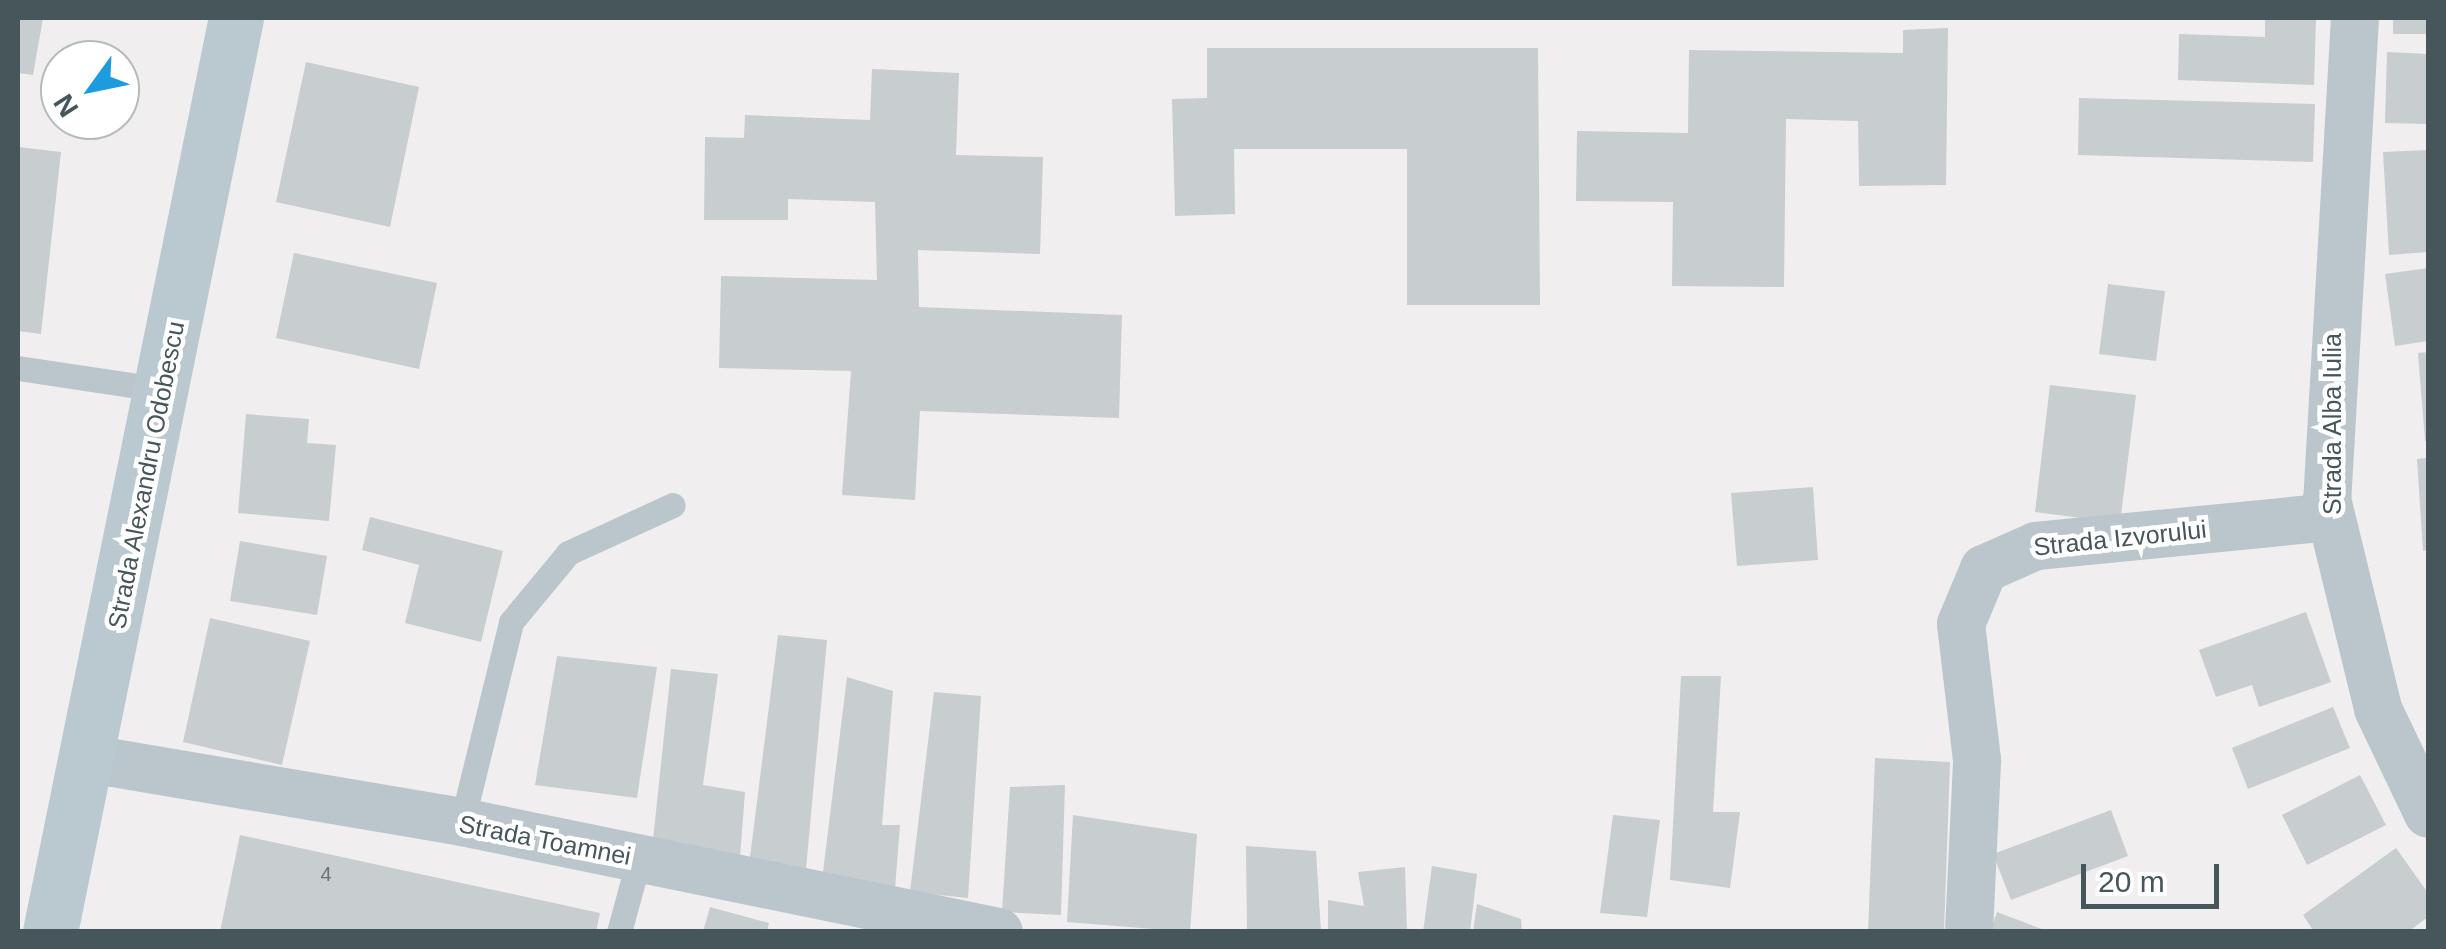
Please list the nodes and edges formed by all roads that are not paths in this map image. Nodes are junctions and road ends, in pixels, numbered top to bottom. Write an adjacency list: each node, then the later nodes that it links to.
1 (236, 18): 4 (main road, Strada Alexandru Odobescu)
2 (2354, 18): 6 (street, Strada Alba Iulia)
3 (18, 368): 4 (lane)
4 (163, 390): 7 (main road, Strada Alexandru Odobescu)
5 (673, 505): 9 (lane)
6 (2330, 517): 8 (street, Strada Alba Iulia); 15 (street, Strada Izvorului)
7 (90, 759): 9 (street, Strada Toamnei); 12 (main road, Strada Alexandru Odobescu)
8 (2428, 814)
9 (462, 822): 10 (street, Strada Toamnei)
10 (639, 859): 11 (street, Strada Toamnei); 13 (lane)
11 (865, 918): 14 (street, Strada Toamnei)
12 (50, 932)
13 (619, 932)
14 (999, 932)
15 (1969, 932)

